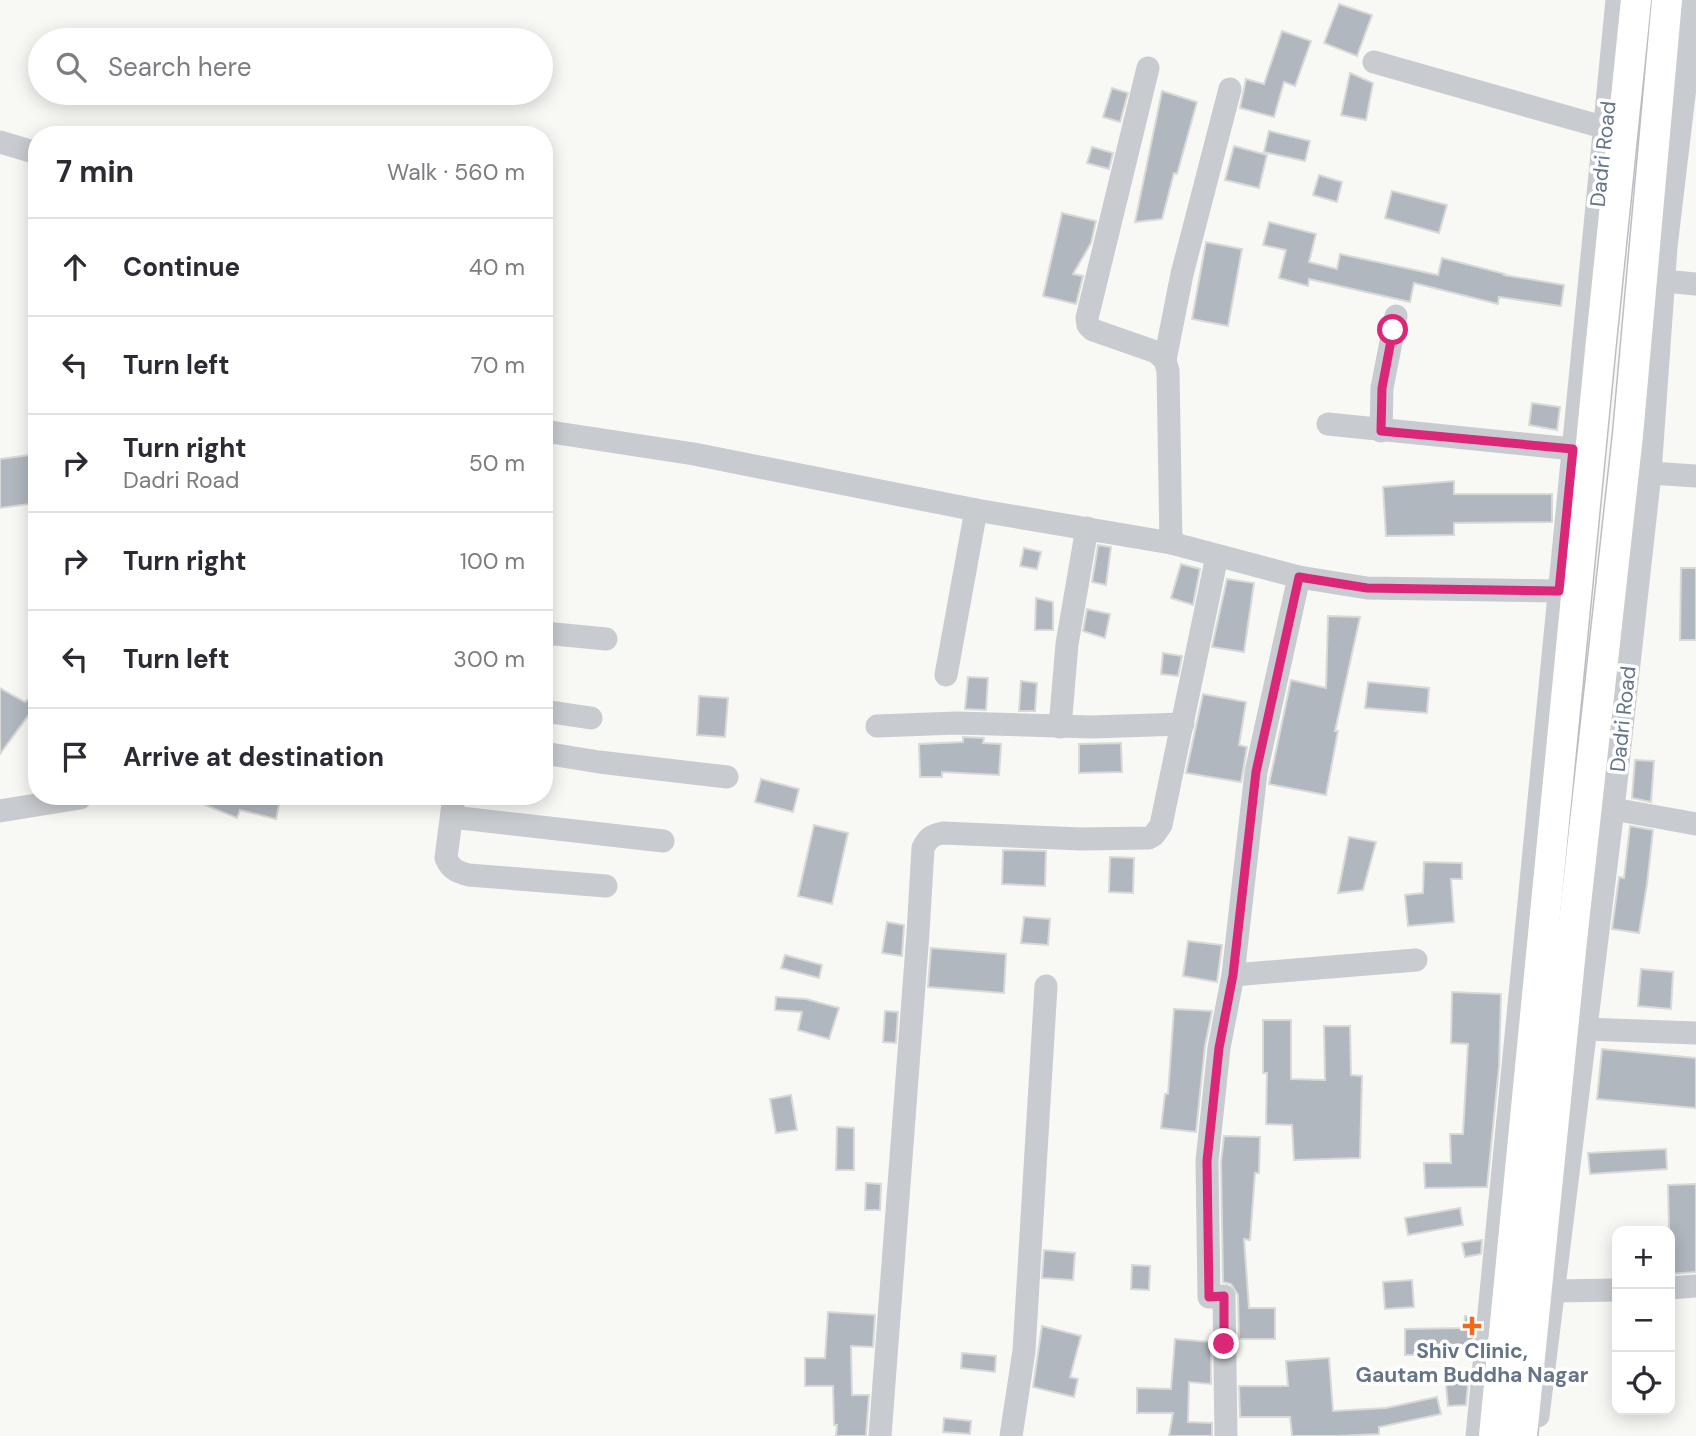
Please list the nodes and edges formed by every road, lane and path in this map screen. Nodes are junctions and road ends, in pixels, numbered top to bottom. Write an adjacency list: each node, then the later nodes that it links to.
1 (1617, 0): 8 (street, Dadri Road)
2 (1636, 0): 57 (main road)
3 (1667, 0): 58 (main road)
4 (1693, 0): 11 (street, Dadri Road)
5 (1374, 62): 8 (street)
6 (1148, 68): 14 (street)
7 (1230, 89): 14 (street)
8 (1606, 128): 18 (street, Dadri Road)
9 (0, 142): 10 (street)
10 (28, 150)
11 (1664, 281): 12 (street); 19 (street, Dadri Road)
12 (1696, 284)
13 (1395, 316): 16 (street)
14 (1165, 360): 23 (street)
15 (1328, 424): 16 (street)
16 (1381, 431): 18 (street)
17 (553, 432): 21 (street)
18 (1573, 449): 26 (street, Dadri Road)
19 (1650, 473): 20 (street); 39 (street, Dadri Road)
20 (1696, 476)
21 (976, 510): 22 (street); 29 (street)
22 (1087, 528): 23 (street); 34 (street)
23 (1171, 543): 24 (street)
24 (1217, 556): 25 (street); 32 (street)
25 (1299, 577): 26 (street); 45 (street)
26 (1559, 591): 56 (street, Dadri Road)
27 (553, 634): 28 (street)
28 (606, 639)
29 (946, 675)
30 (553, 712): 31 (street)
31 (591, 718)
32 (1183, 724): 34 (street); 53 (street)
33 (877, 726): 34 (street)
34 (1060, 727)
35 (553, 754): 36 (street)
36 (727, 777)
37 (37, 805): 40 (street)
38 (453, 807): 42 (street); 43 (street)
39 (1613, 809): 41 (street); 47 (street, Dadri Road)
40 (0, 811)
41 (1696, 824)
42 (663, 841)
43 (606, 886)
44 (1416, 960): 45 (street)
45 (1233, 975): 55 (street)
46 (1045, 986): 54 (street)
47 (1584, 1029): 48 (street); 52 (street, Dadri Road)
48 (1696, 1033)
49 (1696, 1286): 50 (street)
50 (1675, 1288)
51 (1612, 1290): 52 (street)
52 (1555, 1291): 59 (street, Dadri Road)
53 (880, 1436)
54 (1011, 1436)
55 (1226, 1436)
56 (1477, 1436)
57 (1494, 1436)
58 (1521, 1436)
59 (1535, 1436)

